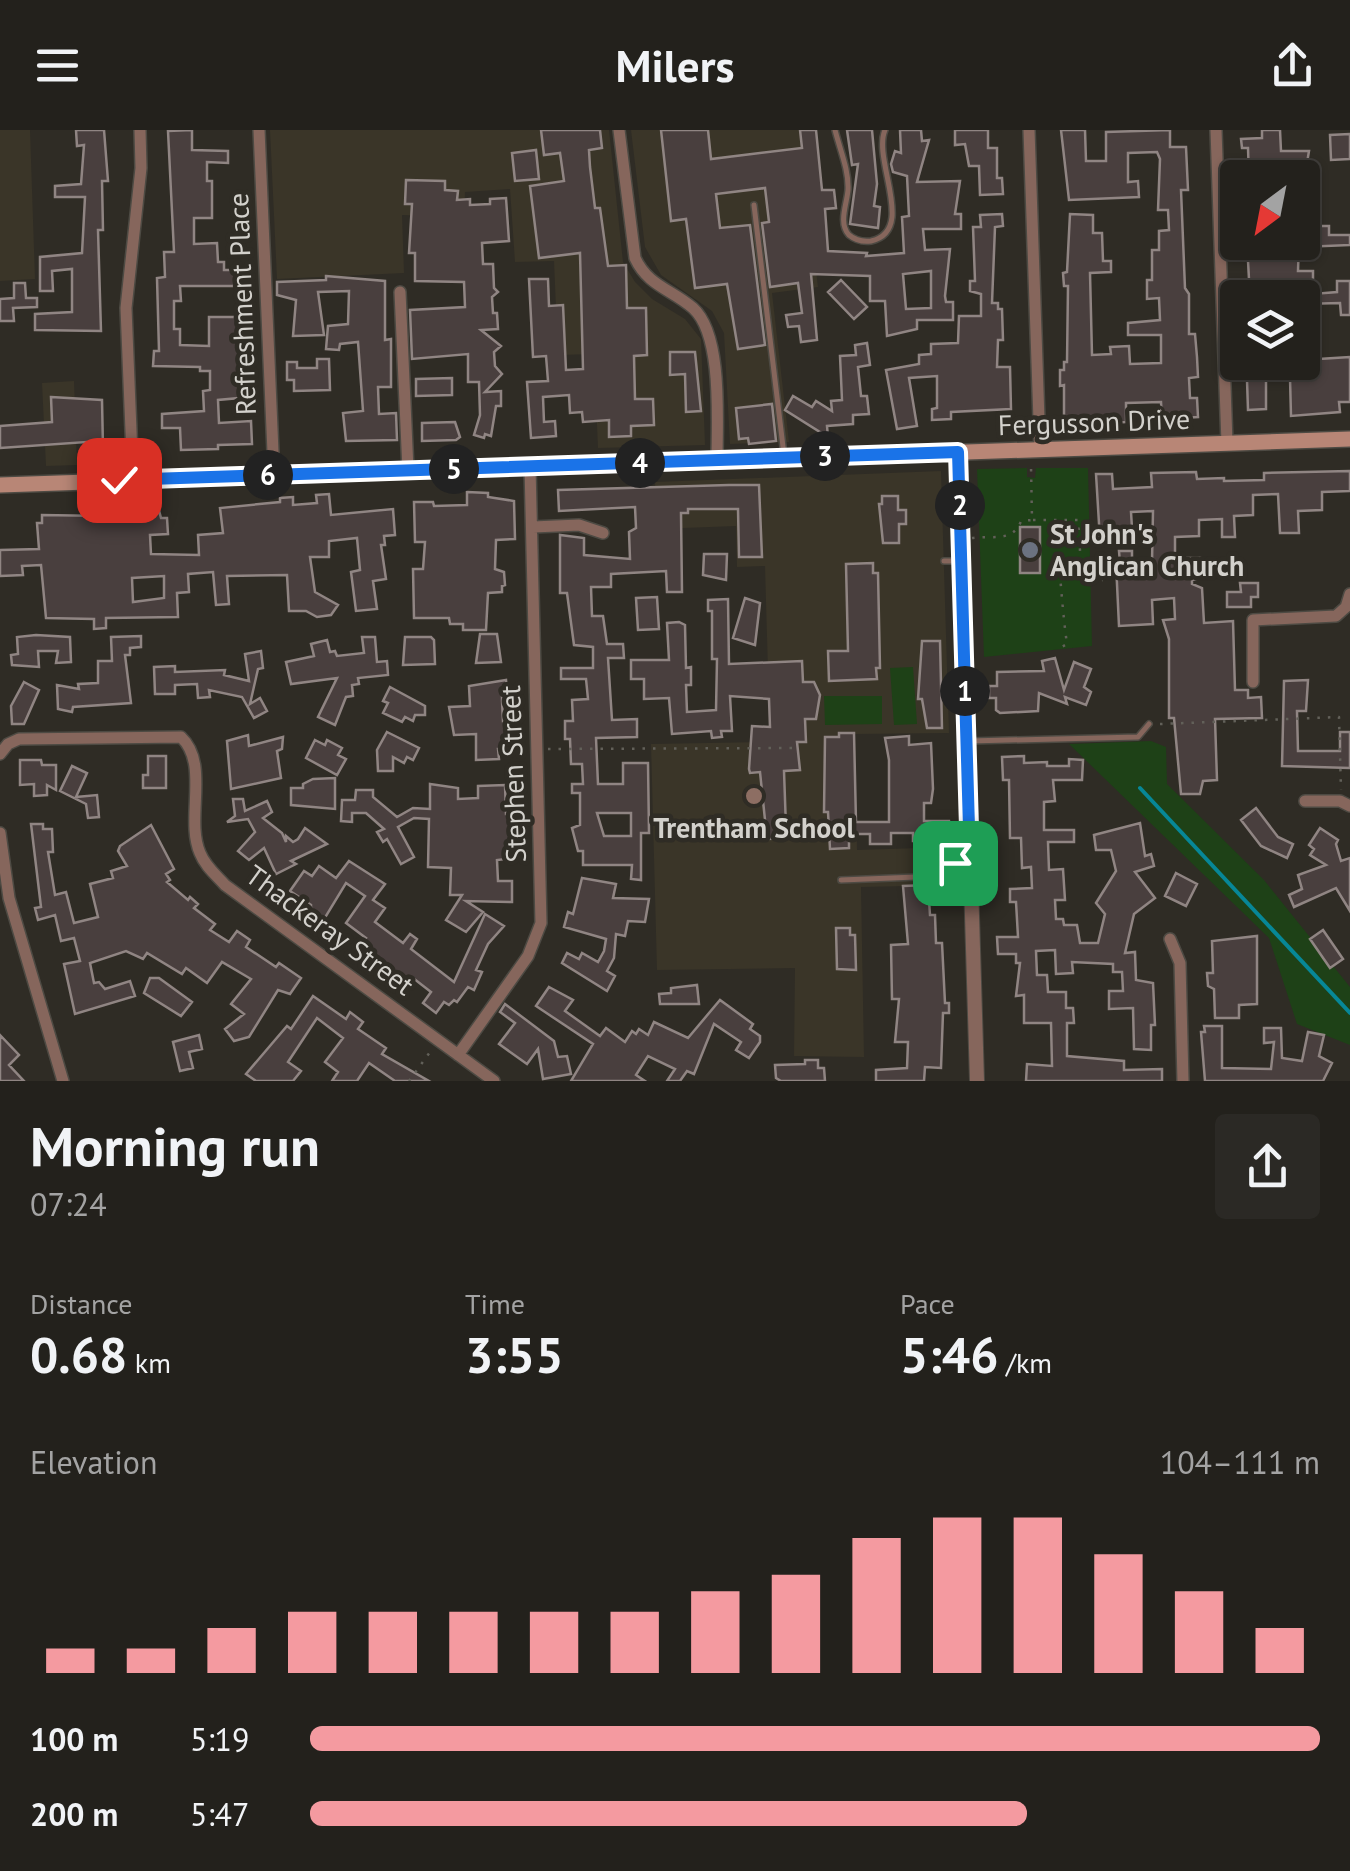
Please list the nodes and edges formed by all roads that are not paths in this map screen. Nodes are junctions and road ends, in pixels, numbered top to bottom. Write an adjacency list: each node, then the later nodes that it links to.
1 (140, 130): 19 (street)
2 (260, 130): 18 (street, Refreshment Place)
3 (619, 130): 15 (street)
4 (835, 130): 5 (lane)
5 (884, 130)
6 (1029, 130): 12 (street)
7 (1216, 130): 11 (street)
8 (754, 204): 14 (lane)
9 (400, 292): 17 (street)
10 (1350, 439): 11 (main road, Fergusson Drive)
11 (1227, 442): 12 (main road, Fergusson Drive)
12 (1035, 449): 13 (main road, Fergusson Drive)
13 (958, 452): 14 (main road, Fergusson Drive); 23 (street)
14 (784, 458): 15 (main road, Fergusson Drive)
15 (718, 460): 16 (main road, Fergusson Drive)
16 (530, 467): 17 (main road, Fergusson Drive); 21 (street, Stephen Street)
17 (408, 470): 18 (main road, Fergusson Drive)
18 (274, 475): 19 (main road, Fergusson Drive)
19 (132, 480): 20 (main road, Fergusson Drive)
20 (0, 485)
21 (532, 527): 22 (street); 37 (street, Stephen Street)
22 (604, 534)
23 (962, 560): 24 (lane); 28 (street)
24 (944, 561)
25 (1350, 594): 26 (street)
26 (1254, 682)
27 (1148, 724): 28 (lane)
28 (966, 741): 34 (street)
29 (0, 754): 37 (street, Thackeray Street)
30 (1305, 801): 31 (street)
31 (1345, 803)
32 (0, 833): 38 (street)
33 (936, 863): 34 (lane)
34 (970, 868): 35 (lane); 40 (street)
35 (841, 880)
36 (1170, 939): 41 (street)
37 (458, 1055): 39 (street, Thackeray Street)
38 (62, 1081)
39 (494, 1081)
40 (977, 1081)
41 (1183, 1081)

